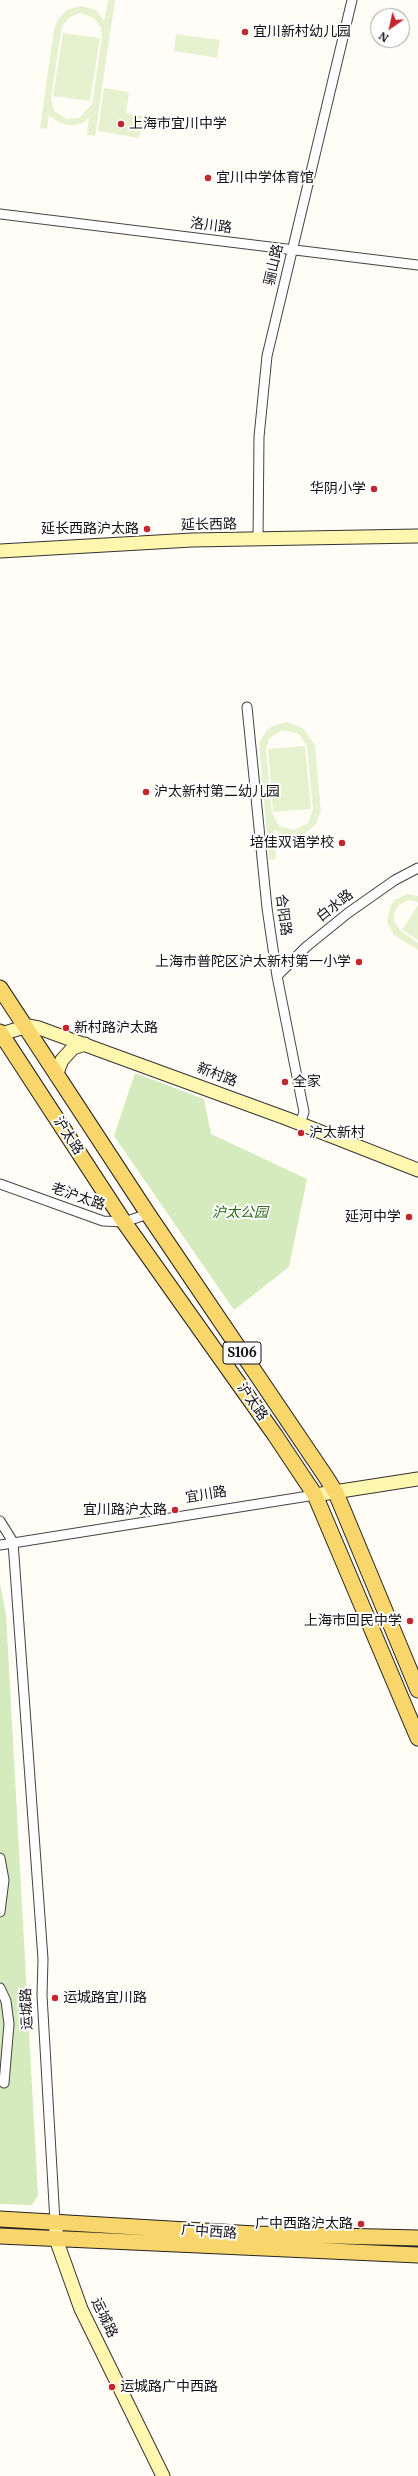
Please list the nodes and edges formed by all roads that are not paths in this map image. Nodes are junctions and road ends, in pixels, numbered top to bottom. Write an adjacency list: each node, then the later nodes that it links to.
1 (352, 0): 3 (street, 骊山路)
2 (0, 214): 3 (street, 洛川路)
3 (291, 251): 4 (street, 洛川路); 6 (street, 骊山路)
4 (418, 266)
5 (418, 536): 6 (street, 延长西路)
6 (258, 540): 7 (street, 延长西路)
7 (0, 551)
8 (247, 707): 10 (street, 合阳路)
9 (418, 868): 10 (street, 白水路)
10 (277, 976): 16 (street, 合阳路)
11 (0, 988): 12 (main road, 沪太路 / S106)
12 (24, 1027): 13 (street, 新村路); 14 (street, 新村路); 15 (main road, 沪太路 / S106)
13 (1, 1033): 20 (main road, 沪太路 / S106)
14 (85, 1044): 15 (street); 16 (street, 新村路)
15 (56, 1075): 19 (main road, 沪太路 / S106)
16 (300, 1124): 17 (street, 新村路)
17 (418, 1170)
18 (0, 1184): 20 (street, 老沪太路)
19 (148, 1214): 20 (street, 老沪太路); 22 (main road, 沪太路 / S106)
20 (124, 1222): 23 (main road, 沪太路 / S106)
21 (418, 1479): 22 (street, 宜川路)
22 (336, 1493): 23 (street, 宜川路); 27 (main road, 沪太路 / S106)
23 (315, 1495): 25 (street, 宜川路); 28 (main road, 沪太路 / S106)
24 (0, 1521): 25 (street, 运城路)
25 (13, 1542): 26 (street, 宜川路); 34 (street, 运城路)
26 (0, 1545)
27 (418, 1690)
28 (418, 1738)
29 (0, 1858): 30 (street)
30 (0, 1912)
31 (0, 1988): 32 (street)
32 (4, 2083)
33 (0, 2219): 34 (main road, 广中西路)
34 (55, 2222): 36 (main road, 广中西路); 37 (street, 运城路)
35 (0, 2236): 37 (main road, 广中西路)
36 (418, 2238)
37 (56, 2239): 38 (main road, 广中西路); 39 (street, 运城路)
38 (418, 2255)
39 (163, 2476)

